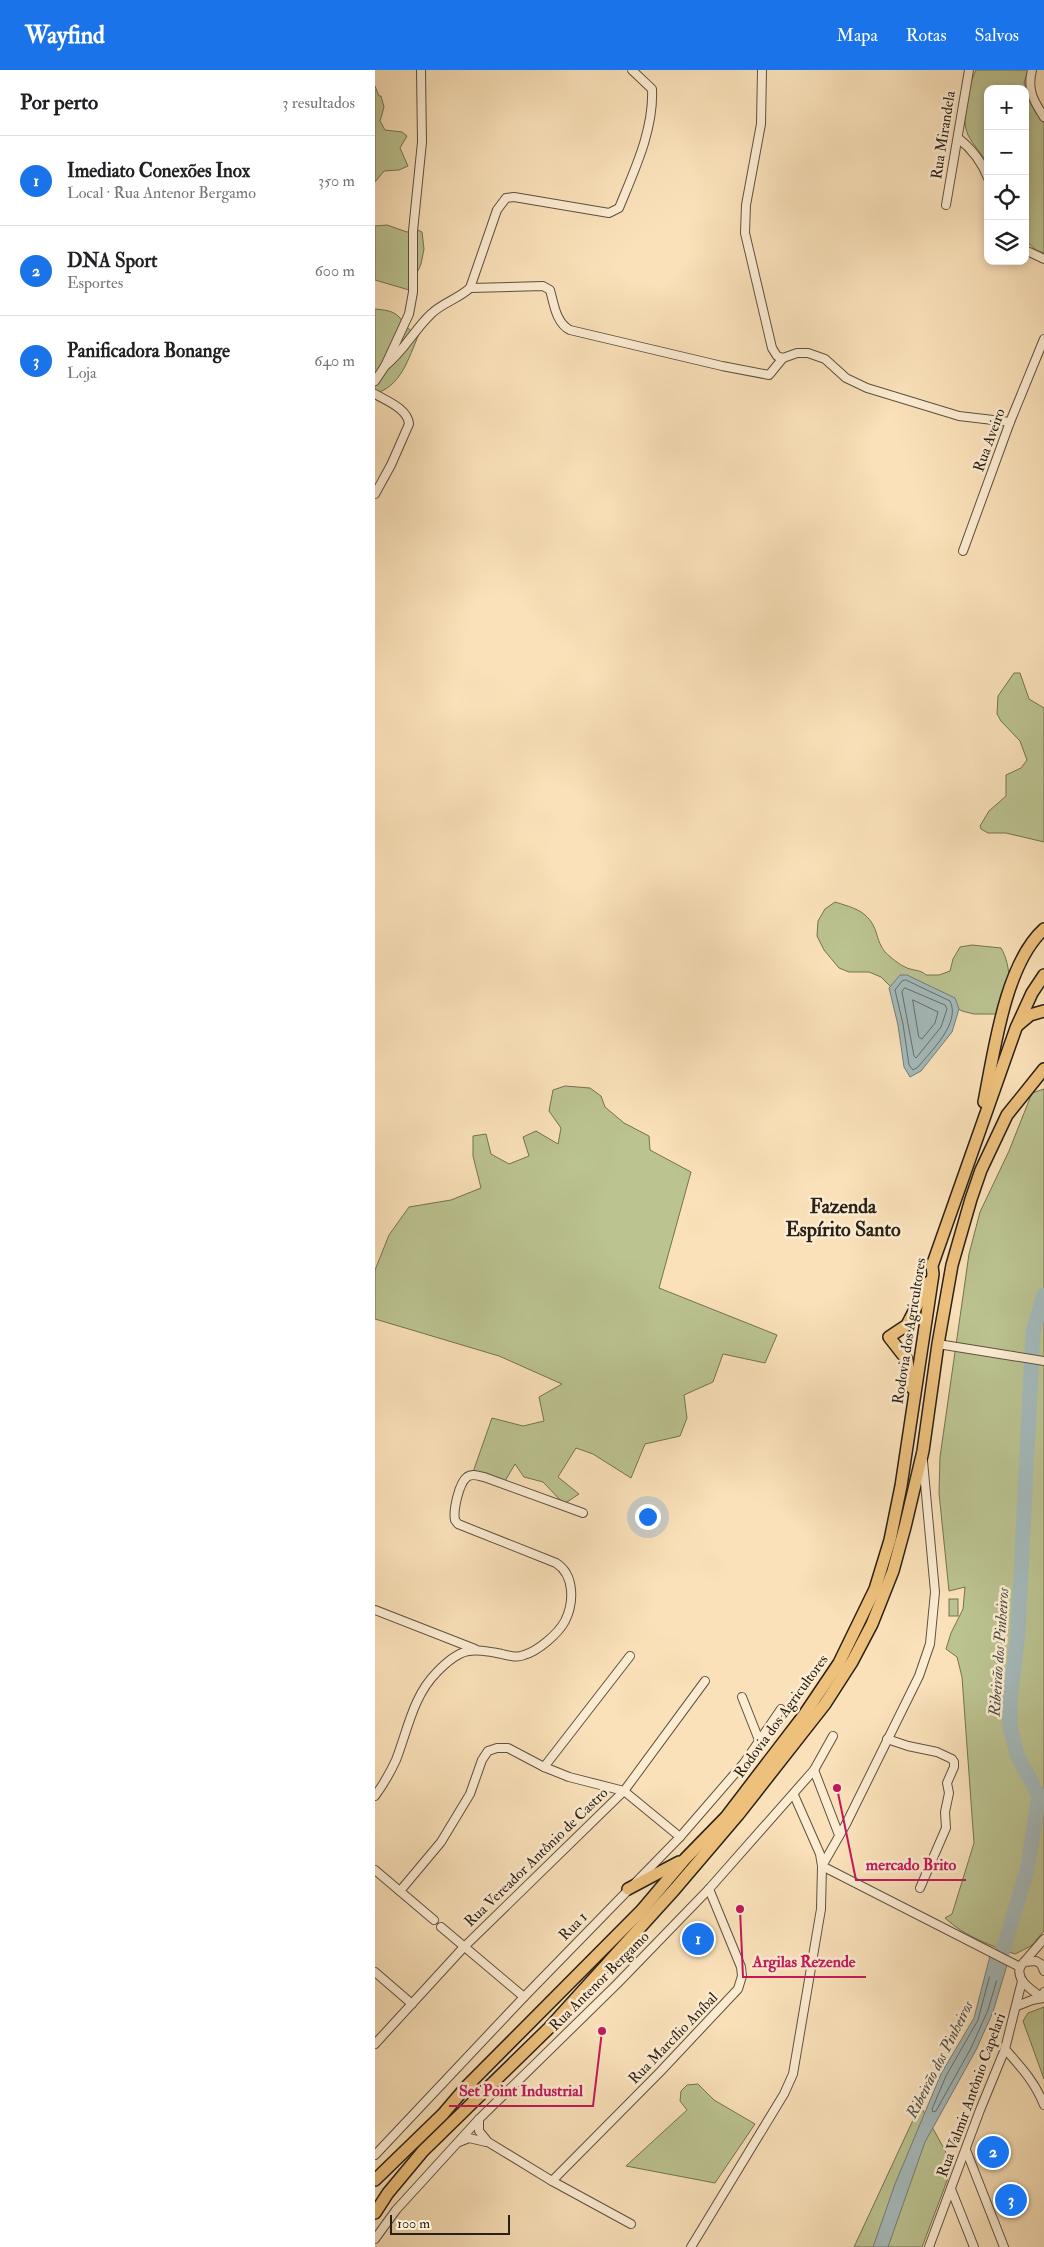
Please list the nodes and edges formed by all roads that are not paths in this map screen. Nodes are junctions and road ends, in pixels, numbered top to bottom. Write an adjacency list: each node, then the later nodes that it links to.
1 (421, 70): 15 (street)
2 (632, 70): 12 (street)
3 (762, 70): 14 (street)
4 (969, 70): 7 (street, Rua Mirandela)
5 (1032, 70): 6 (street)
6 (1044, 117)
7 (959, 138): 8 (street); 9 (street, Rua Mirandela)
8 (987, 175)
9 (946, 205)
10 (1029, 252): 11 (street)
11 (1044, 258)
12 (470, 288): 14 (street); 15 (street)
13 (1044, 340): 18 (street, Rua Aveiro)
14 (783, 358): 18 (street)
15 (385, 366): 16 (street)
16 (375, 381)
17 (375, 394): 19 (street)
18 (1010, 422): 20 (street, Rua Aveiro)
19 (375, 494)
20 (963, 551)
21 (1044, 929): 26 (main road)
22 (1044, 975): 24 (main road, Rodovia dos Agricultores)
23 (1044, 1010): 24 (main road)
24 (1016, 1028): 26 (main road, Rodovia dos Agricultores)
25 (1044, 1069): 28 (main road, Rodovia dos Agricultores)
26 (973, 1150): 27 (main road, Rodovia dos Agricultores)
27 (933, 1274): 30 (main road, Rodovia dos Agricultores); 30 (main road)
28 (938, 1344): 29 (street); 31 (main road, Rodovia dos Agricultores)
29 (1044, 1361)
30 (913, 1398): 51 (main road, Rodovia dos Agricultores)
31 (923, 1451): 40 (street); 81 (main road, Rodovia dos Agricultores)
32 (583, 1513): 34 (street)
33 (375, 1610): 34 (street)
34 (475, 1649): 46 (street)
35 (630, 1656): 42 (street)
36 (705, 1681): 44 (street, Rua Vereador Antônio de Castro)
37 (742, 1697): 41 (street)
38 (781, 1709): 41 (street, Rua 1)
39 (833, 1736): 43 (street, Rua Antenor Bergamo)
40 (887, 1738): 48 (street); 54 (street)
41 (759, 1740): 50 (street, Rua 1)
42 (544, 1768): 44 (street); 57 (street)
43 (814, 1770): 45 (street, Rua Antenor Bergamo); 47 (street)
44 (624, 1791): 50 (street); 61 (street, Rua Vereador Antônio de Castro)
45 (794, 1795): 52 (street); 56 (street, Rua Antenor Bergamo)
46 (375, 1796)
47 (831, 1813): 48 (street); 49 (street)
48 (849, 1817): 49 (street)
49 (839, 1836): 52 (street)
50 (680, 1837): 55 (street, Rua 1)
51 (685, 1859): 55 (main road); 78 (main road, Rodovia dos Agricultores)
52 (822, 1866): 62 (street); 84 (street)
53 (375, 1870): 57 (street)
54 (920, 1888)
55 (628, 1889): 67 (street, Rua 1)
56 (709, 1889): 73 (street, Rua Antenor Bergamo); 79 (street, Rua Marcílio Aníbal)
57 (401, 1891): 58 (street)
58 (434, 1920)
59 (441, 1927): 61 (street)
60 (1044, 1939): 62 (street)
61 (463, 1948): 67 (street); 68 (street, Rua Vereador Antônio de Castro)
62 (1022, 1964): 63 (street); 65 (street, Rua Valmir Antônio Capelari)
63 (1044, 1970)
64 (375, 1972): 68 (street)
65 (1022, 1981): 66 (street); 69 (street, Rua Valmir Antônio Capelari)
66 (1043, 1996): 69 (street)
67 (524, 1997): 77 (street, Rua 1)
68 (412, 2004): 70 (street, Rua Vereador Antônio de Castro)
69 (1017, 2006): 71 (street, Rua Valmir Antônio Capelari)
70 (375, 2044)
71 (1005, 2049): 72 (street); 76 (street, Rua Valmir Antônio Capelari)
72 (1044, 2105)
73 (479, 2119): 74 (street); 75 (street, Rua Antenor Bergamo)
74 (488, 2142): 75 (street); 79 (street)
75 (455, 2144): 83 (street, Rua Antenor Bergamo)
76 (966, 2150): 80 (street, Rua Valmir Antônio Capelari); 87 (street)
77 (375, 2155)
78 (375, 2180)
79 (551, 2181): 82 (street)
80 (951, 2189): 85 (street, Rua Valmir Antônio Capelari); 86 (street)
81 (375, 2213)
82 (631, 2224)
83 (375, 2239)
84 (691, 2247)
85 (929, 2247)
86 (974, 2247)
87 (1004, 2247)

